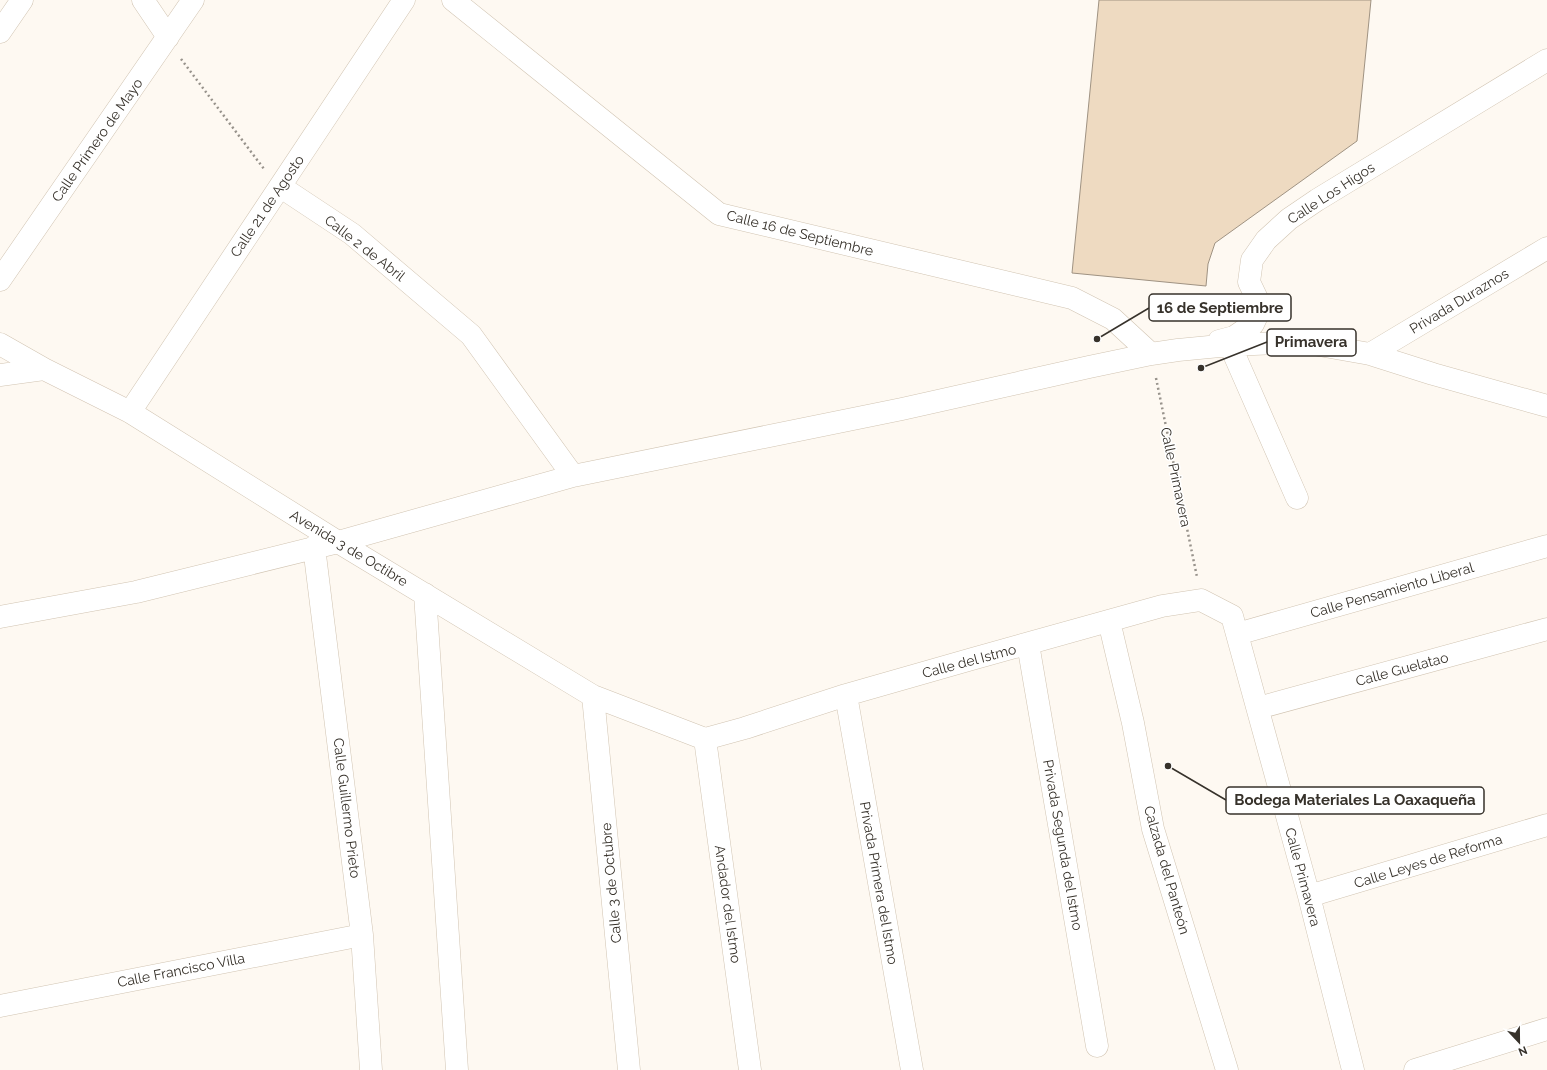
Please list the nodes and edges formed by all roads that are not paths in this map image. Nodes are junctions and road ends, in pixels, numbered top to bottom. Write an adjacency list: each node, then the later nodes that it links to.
1 (22, 0): 6 (street)
2 (144, 0): 7 (street)
3 (193, 0): 7 (street, Calle Primero de Mayo)
4 (404, 0): 9 (street, Calle 21 de Agosto)
5 (453, 0): 15 (street, Calle 16 de Septiembre)
6 (0, 32)
7 (168, 37): 11 (street, Calle Primero de Mayo)
8 (1547, 60): 14 (street, Calle Los Higos)
9 (281, 187): 20 (street, Calle 21 de Agosto); 21 (street, Calle 2 de Abril)
10 (1547, 248): 16 (street, Privada Duraznos)
11 (0, 280)
12 (0, 344): 17 (street, Avenida 3 de Octibre)
13 (1230, 345): 14 (street); 16 (street); 22 (street)
14 (1178, 350): 15 (street)
15 (1151, 354): 21 (street)
16 (1370, 354): 19 (street)
17 (44, 369): 18 (street); 20 (street, Avenida 3 de Octibre)
18 (0, 375)
19 (1547, 406)
20 (130, 412): 23 (street, Avenida 3 de Octibre)
21 (573, 476): 23 (street)
22 (1297, 498)
23 (338, 542): 25 (street); 26 (street, Avenida 3 de Octibre)
24 (1547, 546): 29 (street, Calle Pensamiento Liberal)
25 (314, 548): 27 (street); 38 (street, Calle Guillermo Prieto)
26 (425, 594): 33 (street, Avenida 3 de Octibre); 43 (street)
27 (0, 617)
28 (1108, 621): 29 (street, Calle del Istmo); 31 (street, Calle del Istmo); 47 (street, Calzada del Panteón)
29 (1234, 625): 34 (street, Calle Primavera)
30 (1547, 629): 34 (street, Calle Guelatao)
31 (1028, 644): 32 (street, Calle del Istmo); 41 (street, Privada Segunda del Istmo)
32 (846, 695): 35 (street, Calle del Istmo); 46 (street, Privada Primera del Istmo)
33 (593, 696): 35 (street, Avenida 3 de Octibre); 44 (street, Calle 3 de Octubre)
34 (1258, 708): 37 (street, Calle Primavera)
35 (705, 739): 45 (street, Andador del Istmo)
36 (1547, 825): 37 (street, Calle Leyes de Reforma)
37 (1309, 896): 48 (street, Calle Primavera)
38 (362, 935): 39 (street, Calle Francisco Villa); 42 (street, Calle Guillermo Prieto)
39 (0, 1006)
40 (1547, 1029): 49 (street)
41 (1097, 1046)
42 (371, 1070)
43 (457, 1070)
44 (629, 1070)
45 (750, 1070)
46 (912, 1070)
47 (1227, 1070)
48 (1353, 1070)
49 (1415, 1070)

